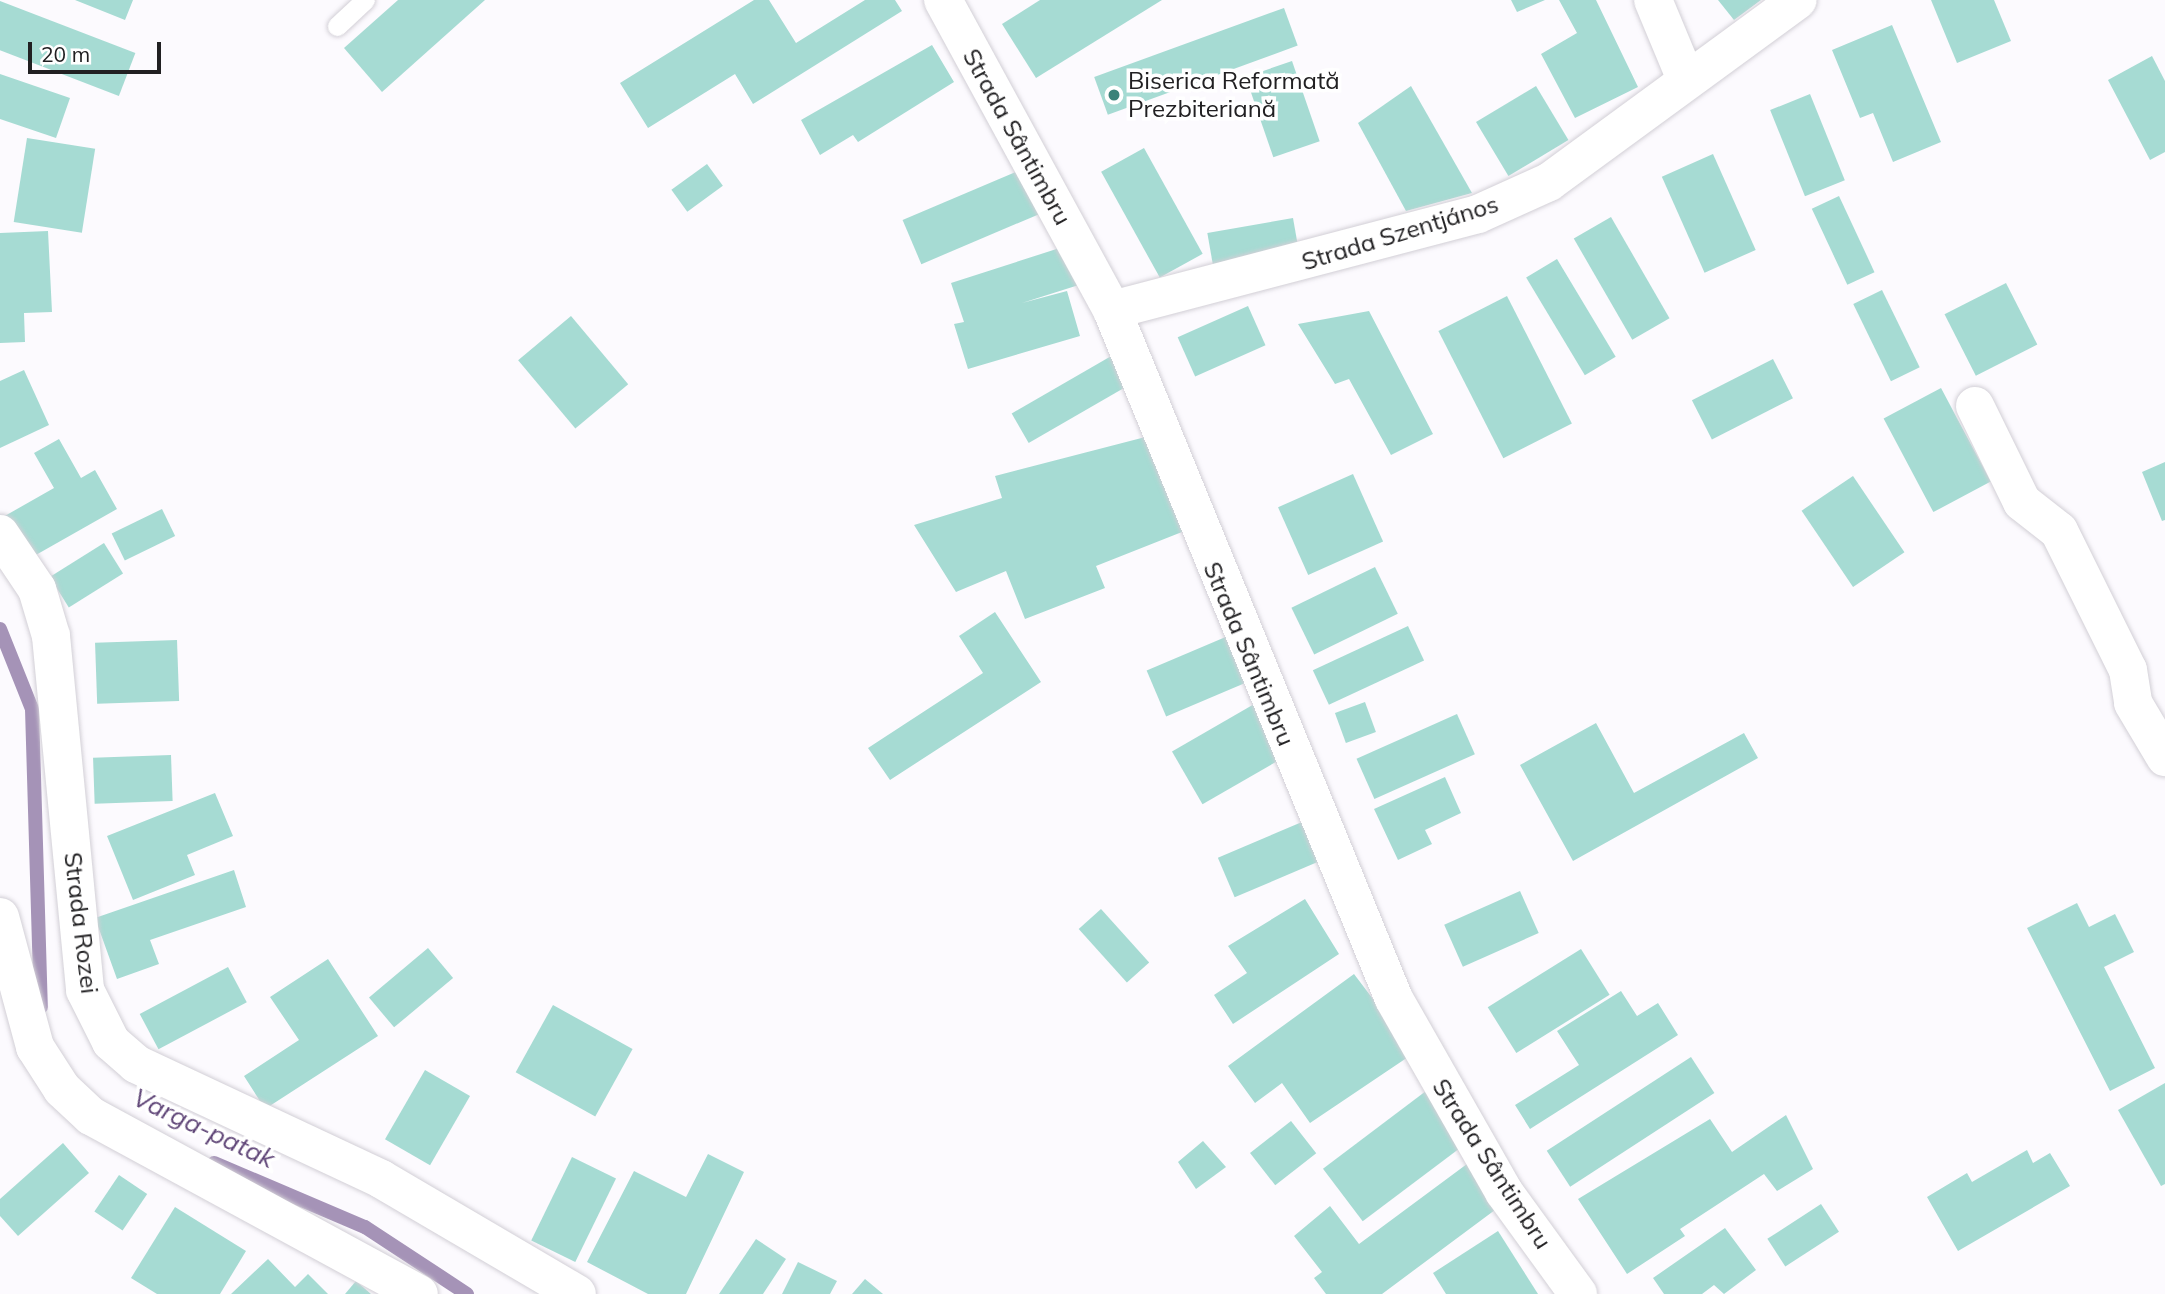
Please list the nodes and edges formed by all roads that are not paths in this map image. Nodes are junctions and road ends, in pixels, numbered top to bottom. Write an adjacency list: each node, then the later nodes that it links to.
1 (365, 0): 5 (lane)
2 (943, 0): 7 (street, Strada Sântimbru)
3 (1653, 0): 6 (street)
4 (1798, 0): 6 (street, Strada Szentjános)
5 (337, 26)
6 (1685, 77): 7 (street, Strada Szentjános)
7 (1112, 310): 14 (street, Strada Sântimbru)
8 (1975, 406): 10 (street)
9 (0, 534): 13 (street, Strada Rozei)
10 (2165, 757)
11 (0, 918): 12 (street)
12 (419, 1294)
13 (577, 1294)
14 (1578, 1294)

